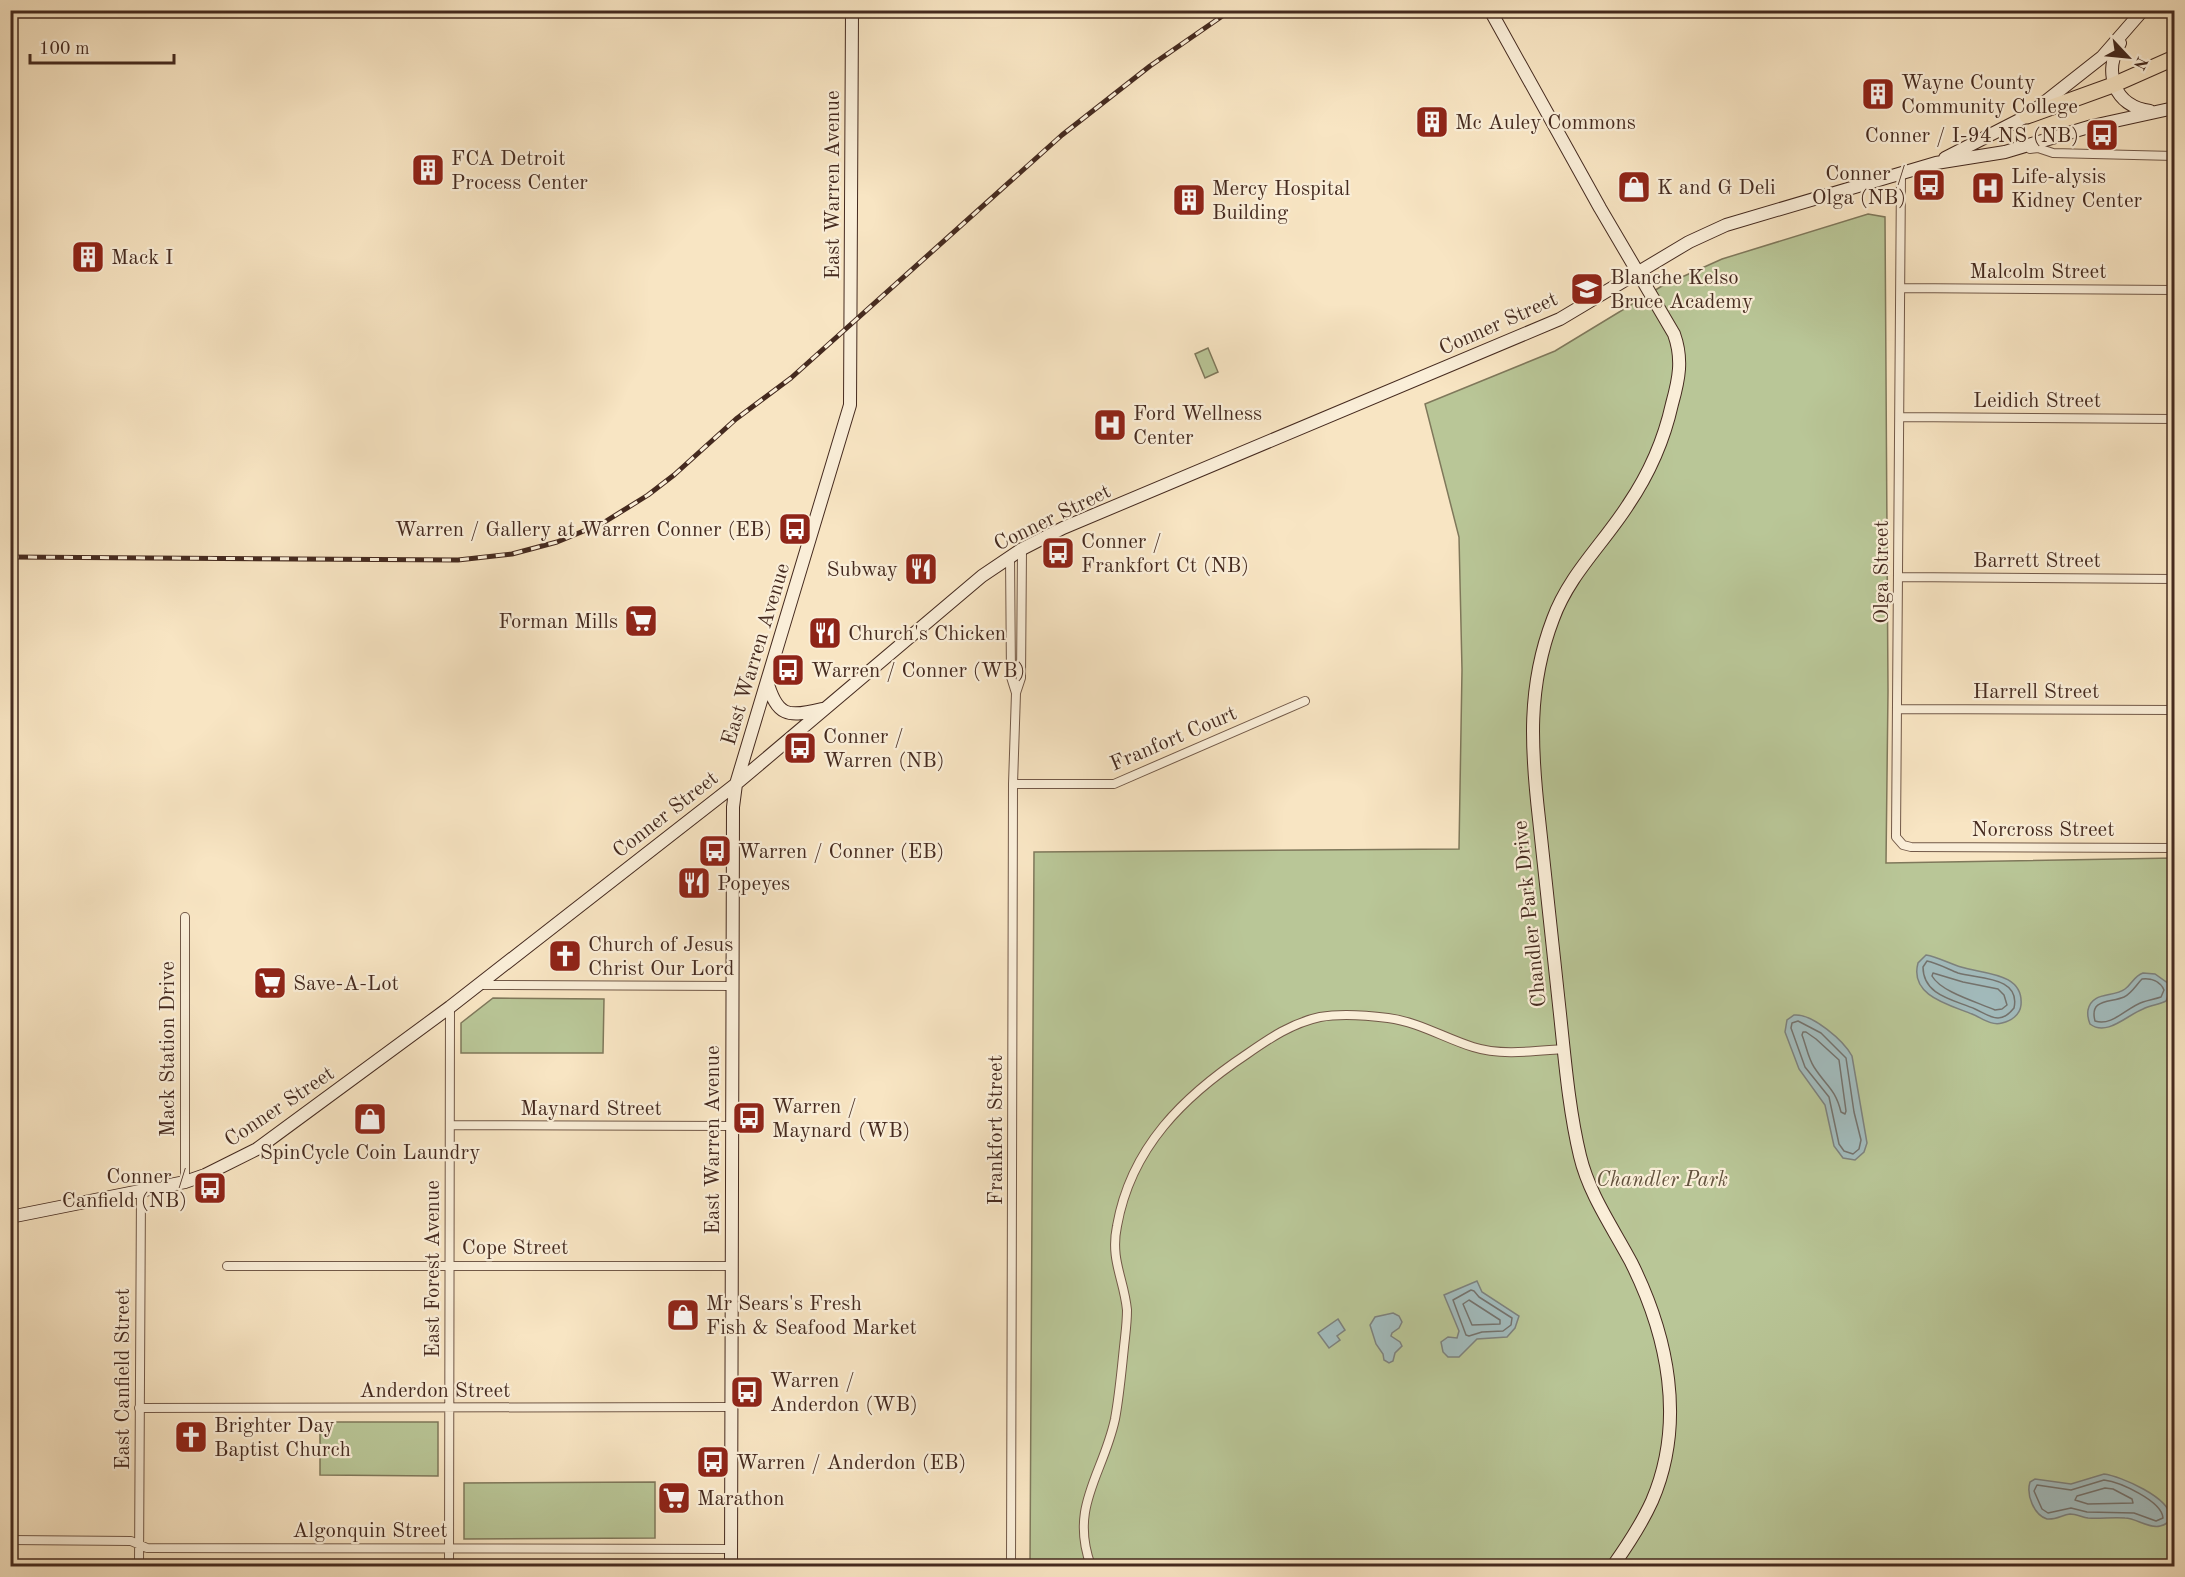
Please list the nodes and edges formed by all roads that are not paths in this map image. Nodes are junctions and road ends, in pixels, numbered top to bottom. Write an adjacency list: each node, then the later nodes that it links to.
1 (852, 10): 22 (main road, East Warren Avenue)
2 (1490, 10): 13 (main road, Chandler Park Drive)
3 (2139, 15): 5 (main road); 8 (main road)
4 (2175, 58): 5 (highway)
5 (2113, 85): 7 (main road); 8 (highway)
6 (2175, 108): 7 (main road, Conner Street)
7 (2155, 112): 9 (main road, Conner Street)
8 (2027, 116): 11 (main road)
9 (2006, 152): 10 (street); 11 (main road, Conner Street)
10 (2175, 156)
11 (1936, 163): 12 (main road, Conner Street)
12 (1901, 174): 13 (main road, Conner Street); 14 (street, Olga Street)
13 (1638, 272): 18 (main road, Conner Street); 36 (main road, Chandler Park Drive)
14 (1901, 288): 15 (street, Malcolm Street); 16 (street, Olga Street)
15 (2175, 290)
16 (1900, 417): 17 (street, Leidich Street); 20 (street, Olga Street)
17 (2175, 419)
18 (1022, 549): 19 (main road, Conner Street); 23 (street)
19 (1010, 557): 23 (street); 25 (main road, Conner Street)
20 (1899, 577): 21 (street, Barrett Street); 26 (street, Olga Street)
21 (2175, 579)
22 (767, 681): 25 (main road); 28 (main road, East Warren Avenue)
23 (1016, 693): 29 (street, Frankfort Street)
24 (1305, 701): 29 (street, Franfort Court)
25 (826, 708): 28 (main road, Conner Street)
26 (1898, 709): 27 (street, Harrell Street); 30 (street, Olga Street)
27 (2175, 710)
28 (736, 784): 33 (main road, Conner Street); 34 (main road, East Warren Avenue)
29 (1013, 784): 56 (street, Frankfort Street)
30 (1911, 847): 31 (street, Norcross Street)
31 (2175, 848)
32 (186, 917): 39 (street, Mack Station Drive)
33 (479, 985): 34 (street); 35 (main road, Conner Street)
34 (732, 986): 38 (main road, East Warren Avenue)
35 (450, 1007): 37 (street, East Forest Avenue); 39 (main road, Conner Street)
36 (1563, 1049): 52 (main road, Chandler Park Drive); 57 (street)
37 (450, 1125): 38 (street, Maynard Street); 42 (street, East Forest Avenue)
38 (732, 1126): 44 (main road, East Warren Avenue)
39 (185, 1182): 40 (main road, Conner Street)
40 (141, 1191): 41 (main road, Conner Street); 47 (street, East Canfield Street)
41 (10, 1217)
42 (450, 1265): 43 (street, Cope Street); 44 (street, Cope Street); 45 (street, East Forest Avenue)
43 (227, 1266)
44 (731, 1266): 46 (main road, East Warren Avenue)
45 (449, 1407): 46 (street, Anderdon Street); 47 (street, Anderdon Street); 50 (street, East Forest Avenue)
46 (732, 1407): 51 (main road, East Warren Avenue)
47 (139, 1408): 49 (street, East Canfield Street)
48 (10, 1540): 49 (street, Algonquin Street)
49 (140, 1544): 50 (street, Algonquin Street); 53 (street, East Canfield Street)
50 (449, 1549): 51 (street, Algonquin Street); 54 (street, East Forest Avenue)
51 (731, 1549): 55 (main road, East Warren Avenue)
52 (1614, 1565)
53 (139, 1566)
54 (449, 1566)
55 (731, 1566)
56 (1011, 1566)
57 (1090, 1566)

